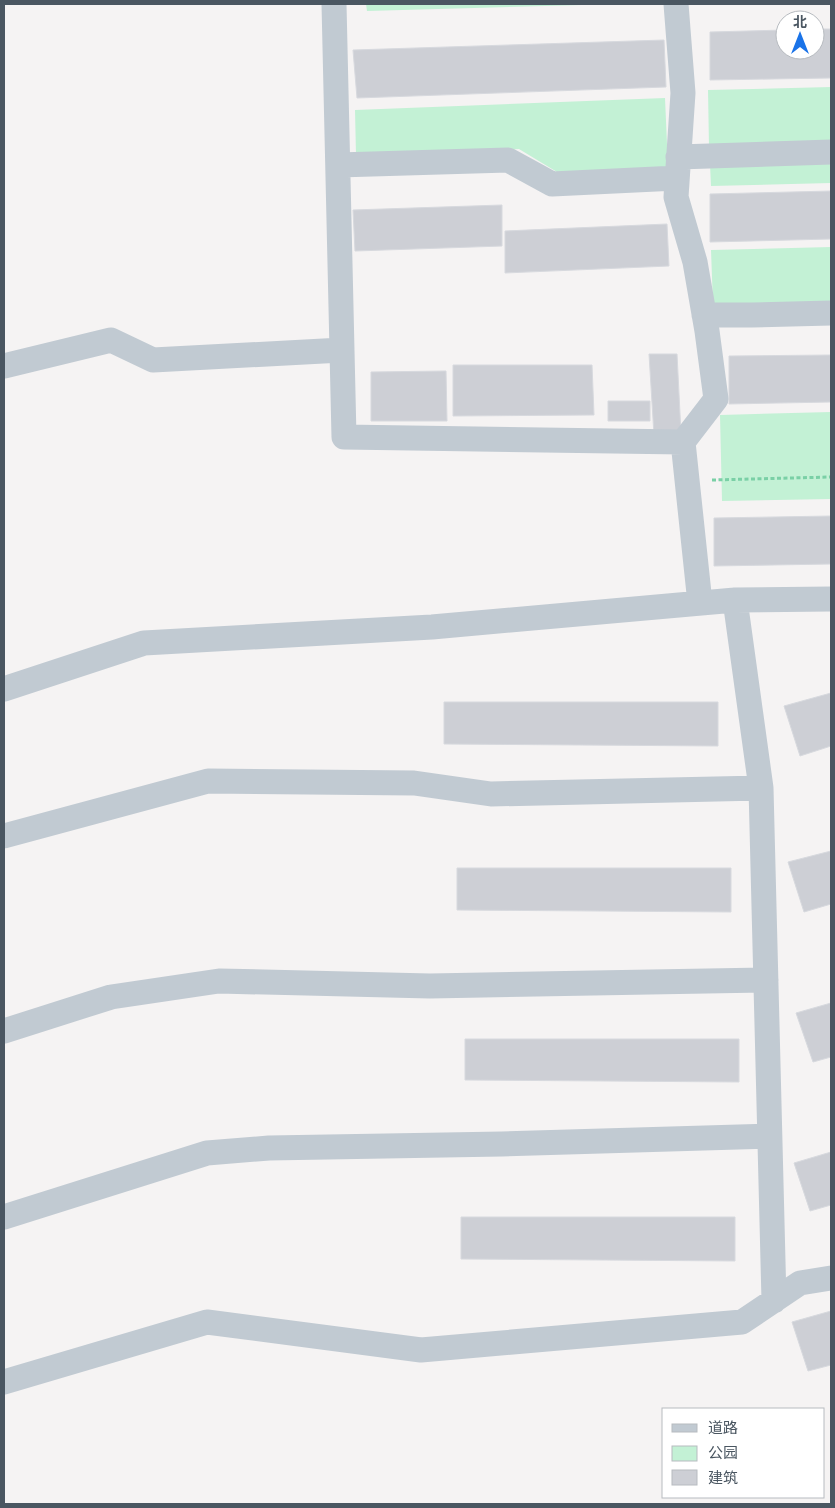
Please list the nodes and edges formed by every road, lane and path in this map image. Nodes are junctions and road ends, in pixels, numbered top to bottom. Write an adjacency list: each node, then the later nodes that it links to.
1 (334, 4): 4 (street)
2 (676, 4): 5 (street)
3 (831, 152): 5 (street)
4 (338, 165): 5 (street); 8 (street)
5 (678, 168): 7 (street)
6 (831, 313): 7 (street)
7 (704, 315): 10 (street)
8 (342, 350): 9 (street); 10 (street)
9 (4, 366)
10 (683, 442): 12 (street)
11 (831, 477): 12 (path)
12 (687, 481): 15 (street)
13 (831, 599): 14 (street)
14 (735, 600): 15 (street); 17 (street)
15 (700, 603): 16 (street)
16 (4, 689)
17 (761, 788): 18 (street); 19 (street)
18 (4, 836)
19 (766, 980): 20 (street); 21 (street)
20 (4, 1031)
21 (769, 1136): 22 (street); 24 (street)
22 (4, 1217)
23 (831, 1278): 24 (street)
24 (774, 1301): 25 (street)
25 (4, 1382)

